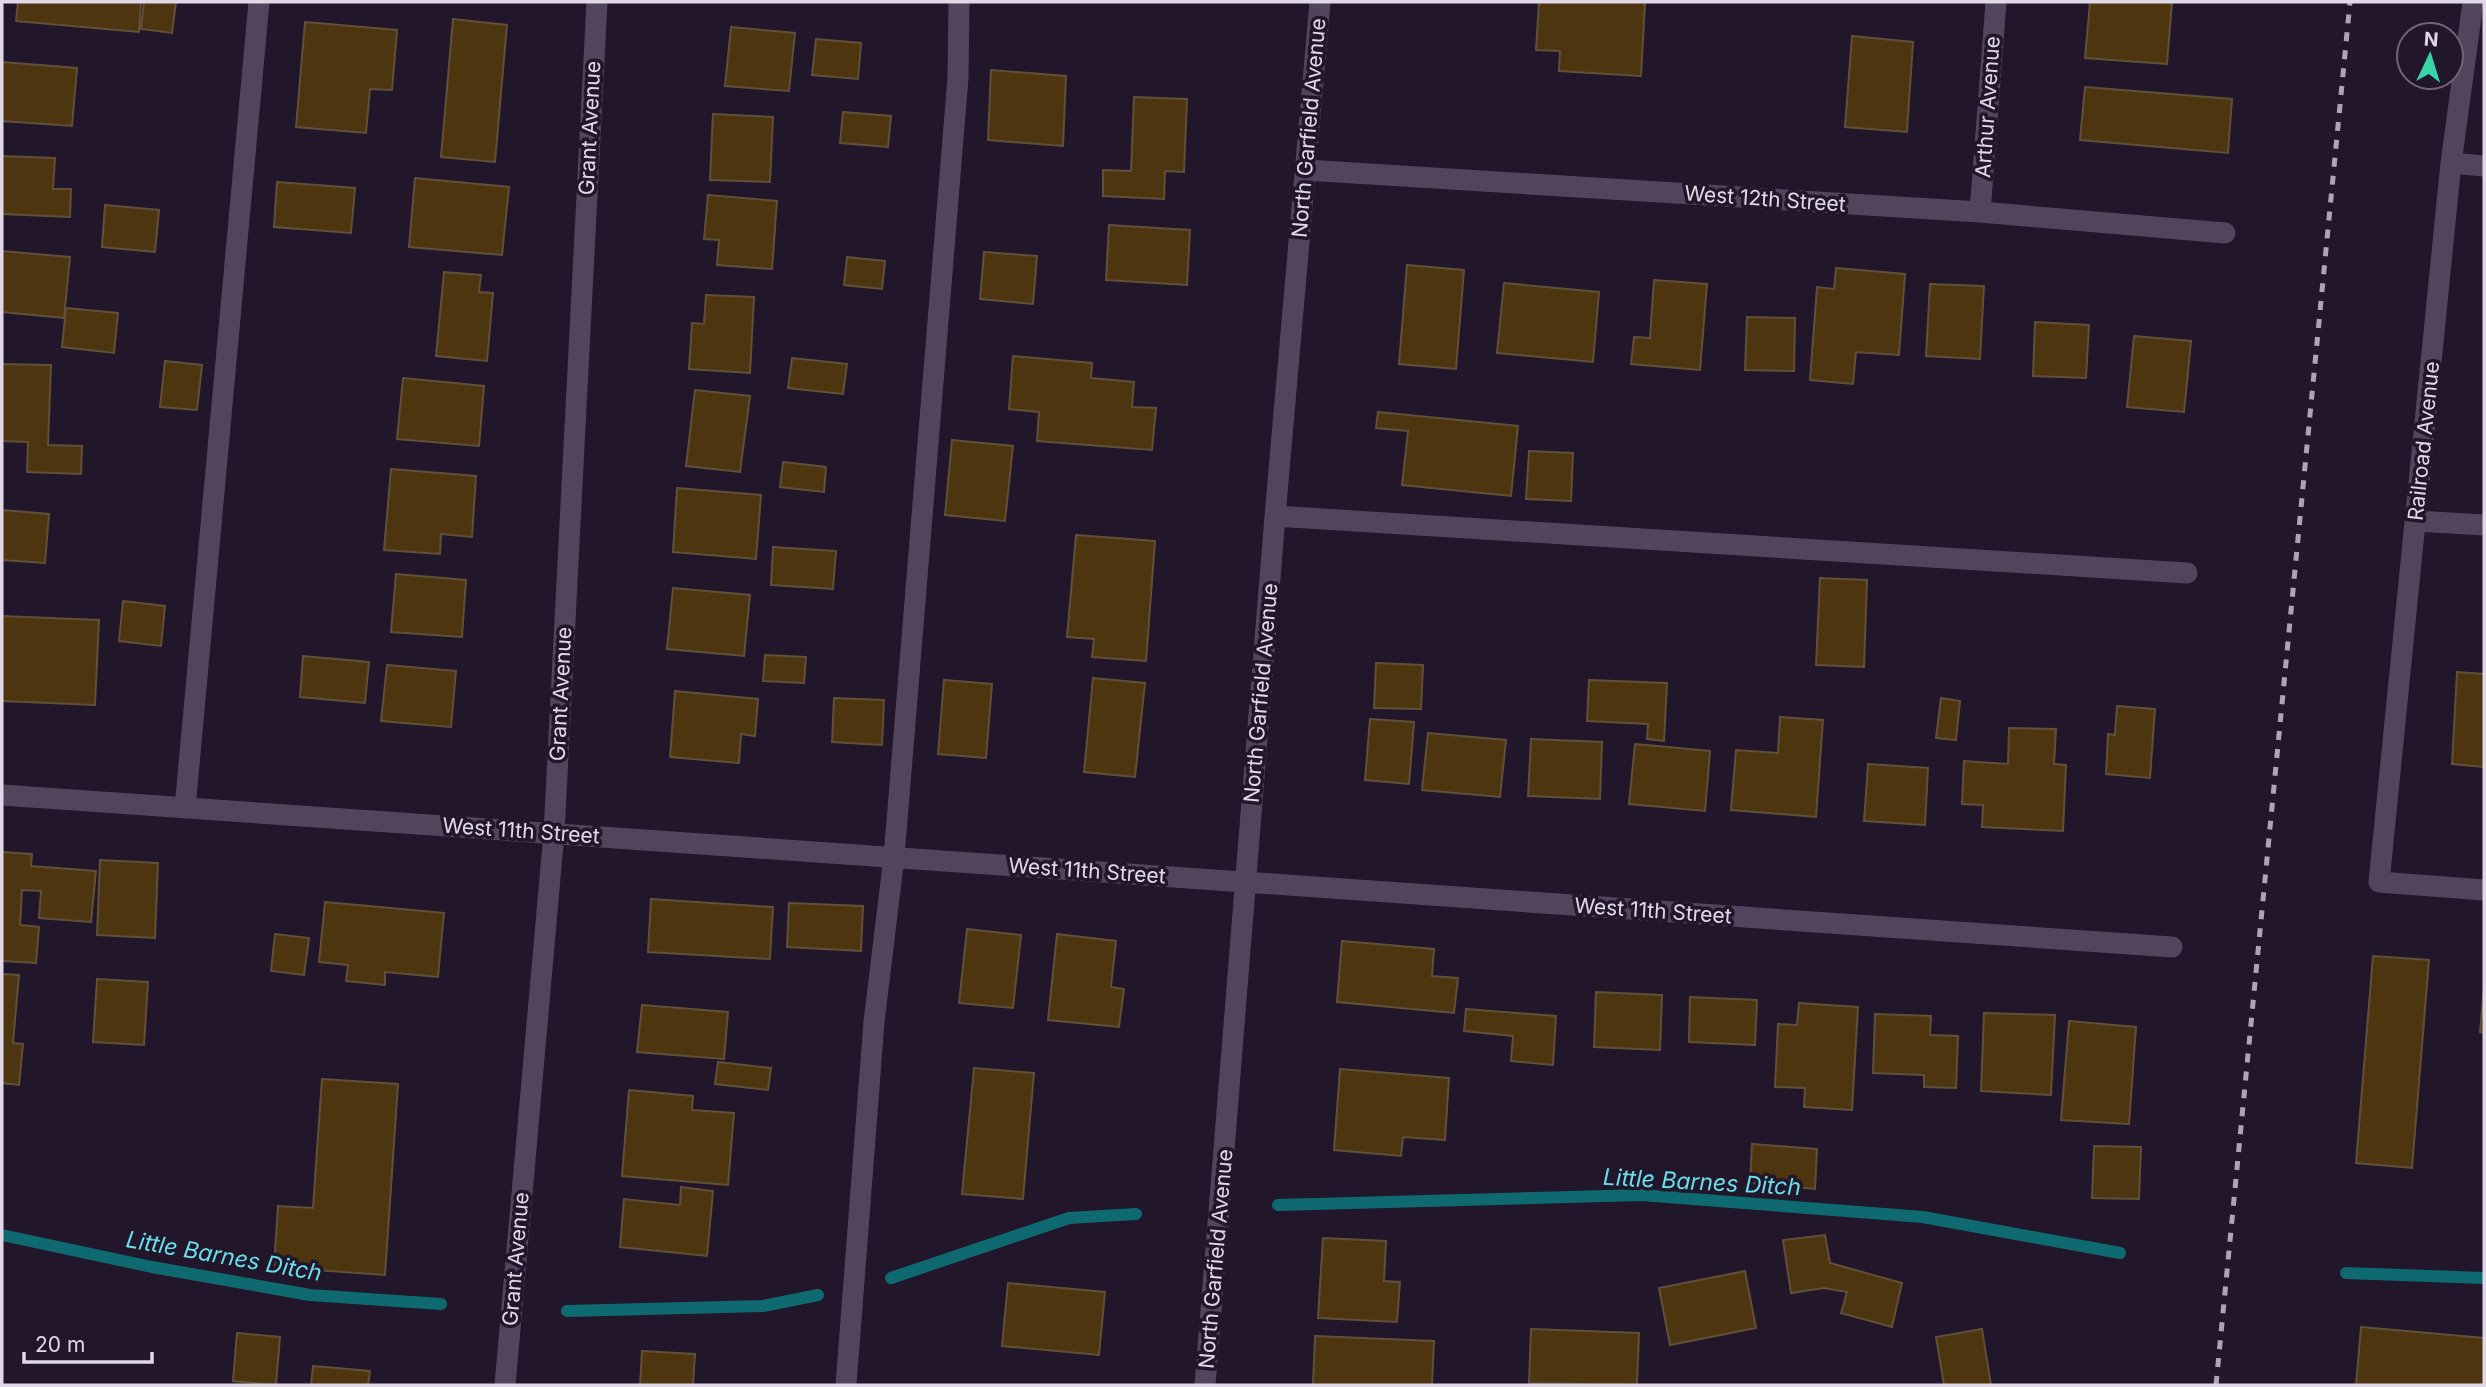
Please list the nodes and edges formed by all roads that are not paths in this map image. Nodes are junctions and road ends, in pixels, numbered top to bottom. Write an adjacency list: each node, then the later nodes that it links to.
1 (259, 2): 17 (street)
2 (597, 2): 18 (street, Grant Avenue)
3 (959, 2): 19 (street)
4 (1313, 2): 9 (street, North Garfield Avenue)
5 (1996, 2): 10 (street, Arthur Avenue)
6 (2473, 2): 7 (street, Railroad Avenue)
7 (2451, 163): 8 (street); 13 (street, Railroad Avenue)
8 (2484, 166)
9 (1305, 170): 10 (street, West 12th Street); 12 (street, North Garfield Avenue)
10 (1980, 212): 11 (street, West 12th Street)
11 (2225, 233)
12 (1275, 516): 15 (street); 20 (street, North Garfield Avenue)
13 (2416, 521): 14 (street); 21 (street, Railroad Avenue)
14 (2484, 525)
15 (2187, 573)
16 (2, 795): 17 (street, West 11th Street)
17 (185, 807): 18 (street, West 11th Street)
18 (554, 833): 19 (street, West 11th Street); 23 (street, Grant Avenue)
19 (894, 857): 20 (street, West 11th Street); 24 (street)
20 (1247, 882): 22 (street, West 11th Street); 25 (street, North Garfield Avenue)
21 (2484, 890)
22 (2172, 947)
23 (505, 1385)
24 (846, 1385)
25 (1205, 1385)

